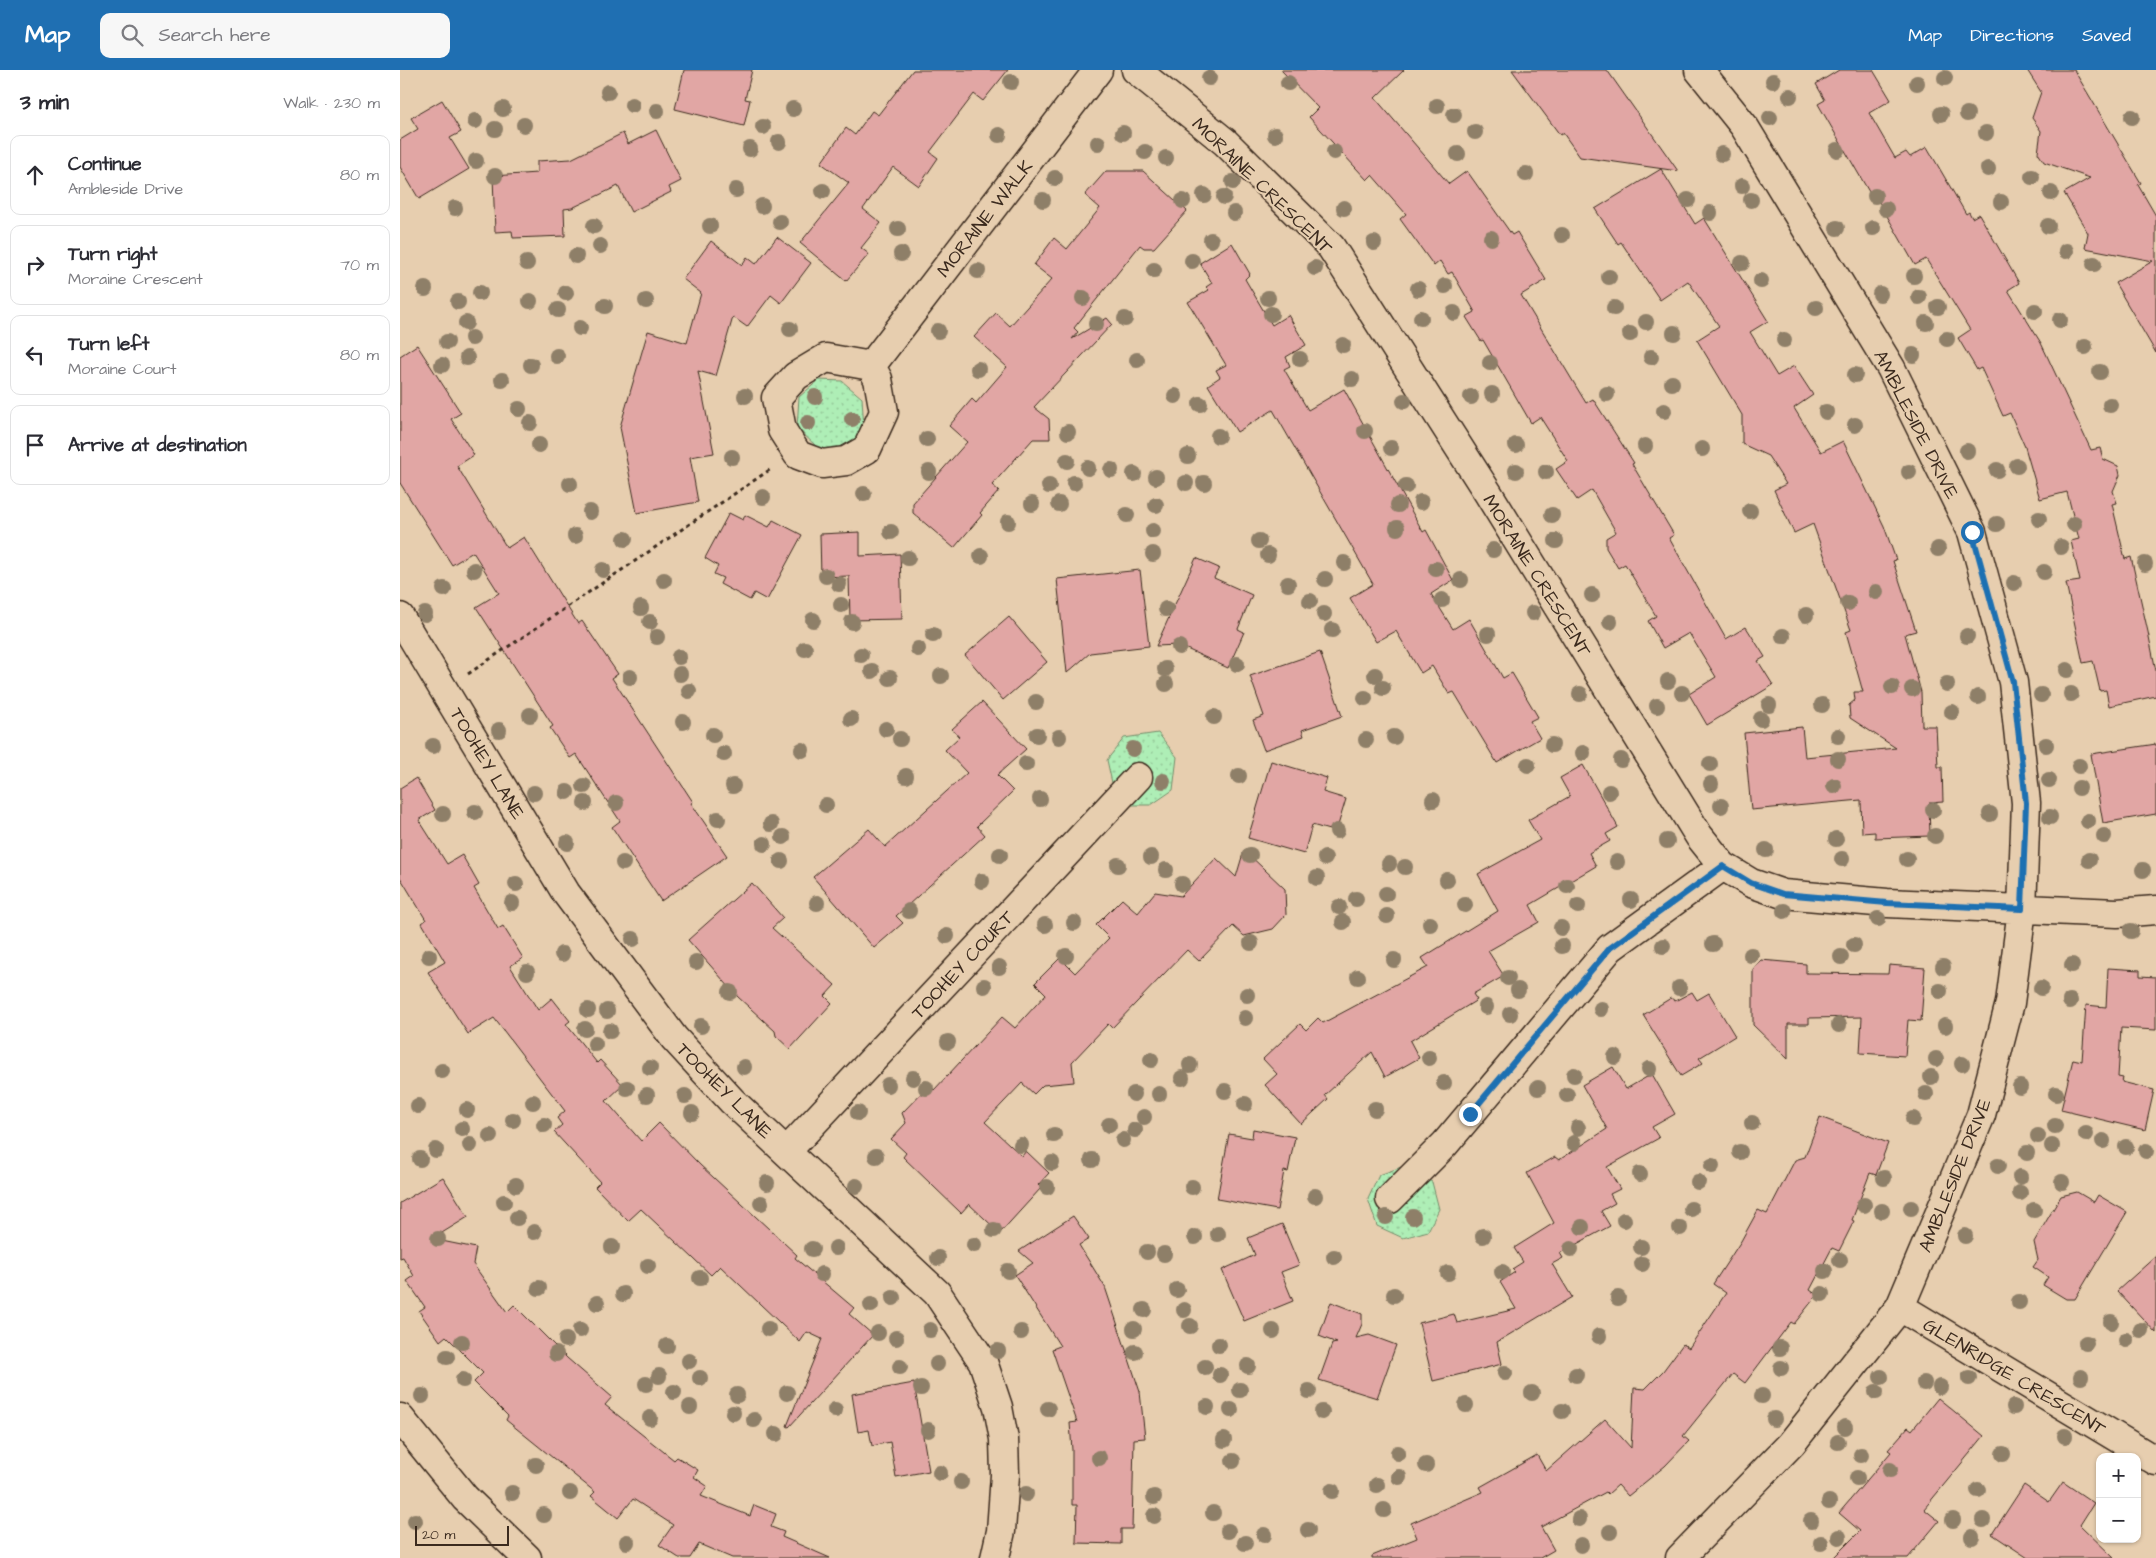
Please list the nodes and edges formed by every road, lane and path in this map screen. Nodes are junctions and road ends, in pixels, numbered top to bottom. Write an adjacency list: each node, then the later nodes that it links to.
1 (1098, 70): 4 (street, MORAINE WALK)
2 (1136, 70): 9 (street, MORAINE CRESCENT)
3 (1699, 70): 10 (street, AMBLESIDE DRIVE)
4 (871, 366): 5 (street); 5 (street)
5 (796, 452): 7 (path)
6 (400, 617): 7 (street, TOOHEY LANE)
7 (445, 690): 12 (street, TOOHEY LANE)
8 (1138, 776): 12 (street, TOOHEY COURT)
9 (1723, 866): 10 (street, MORAINE CRESCENT); 13 (street)
10 (2022, 909): 11 (street, MORAINE CRESCENT); 14 (street, AMBLESIDE DRIVE)
11 (2156, 910)
12 (786, 1151): 18 (street, TOOHEY LANE)
13 (1390, 1200)
14 (1900, 1307): 16 (street, GLENRIDGE CRESCENT); 19 (street, AMBLESIDE DRIVE)
15 (400, 1418): 17 (street)
16 (2156, 1461)
17 (527, 1558)
18 (996, 1558)
19 (1680, 1558)

